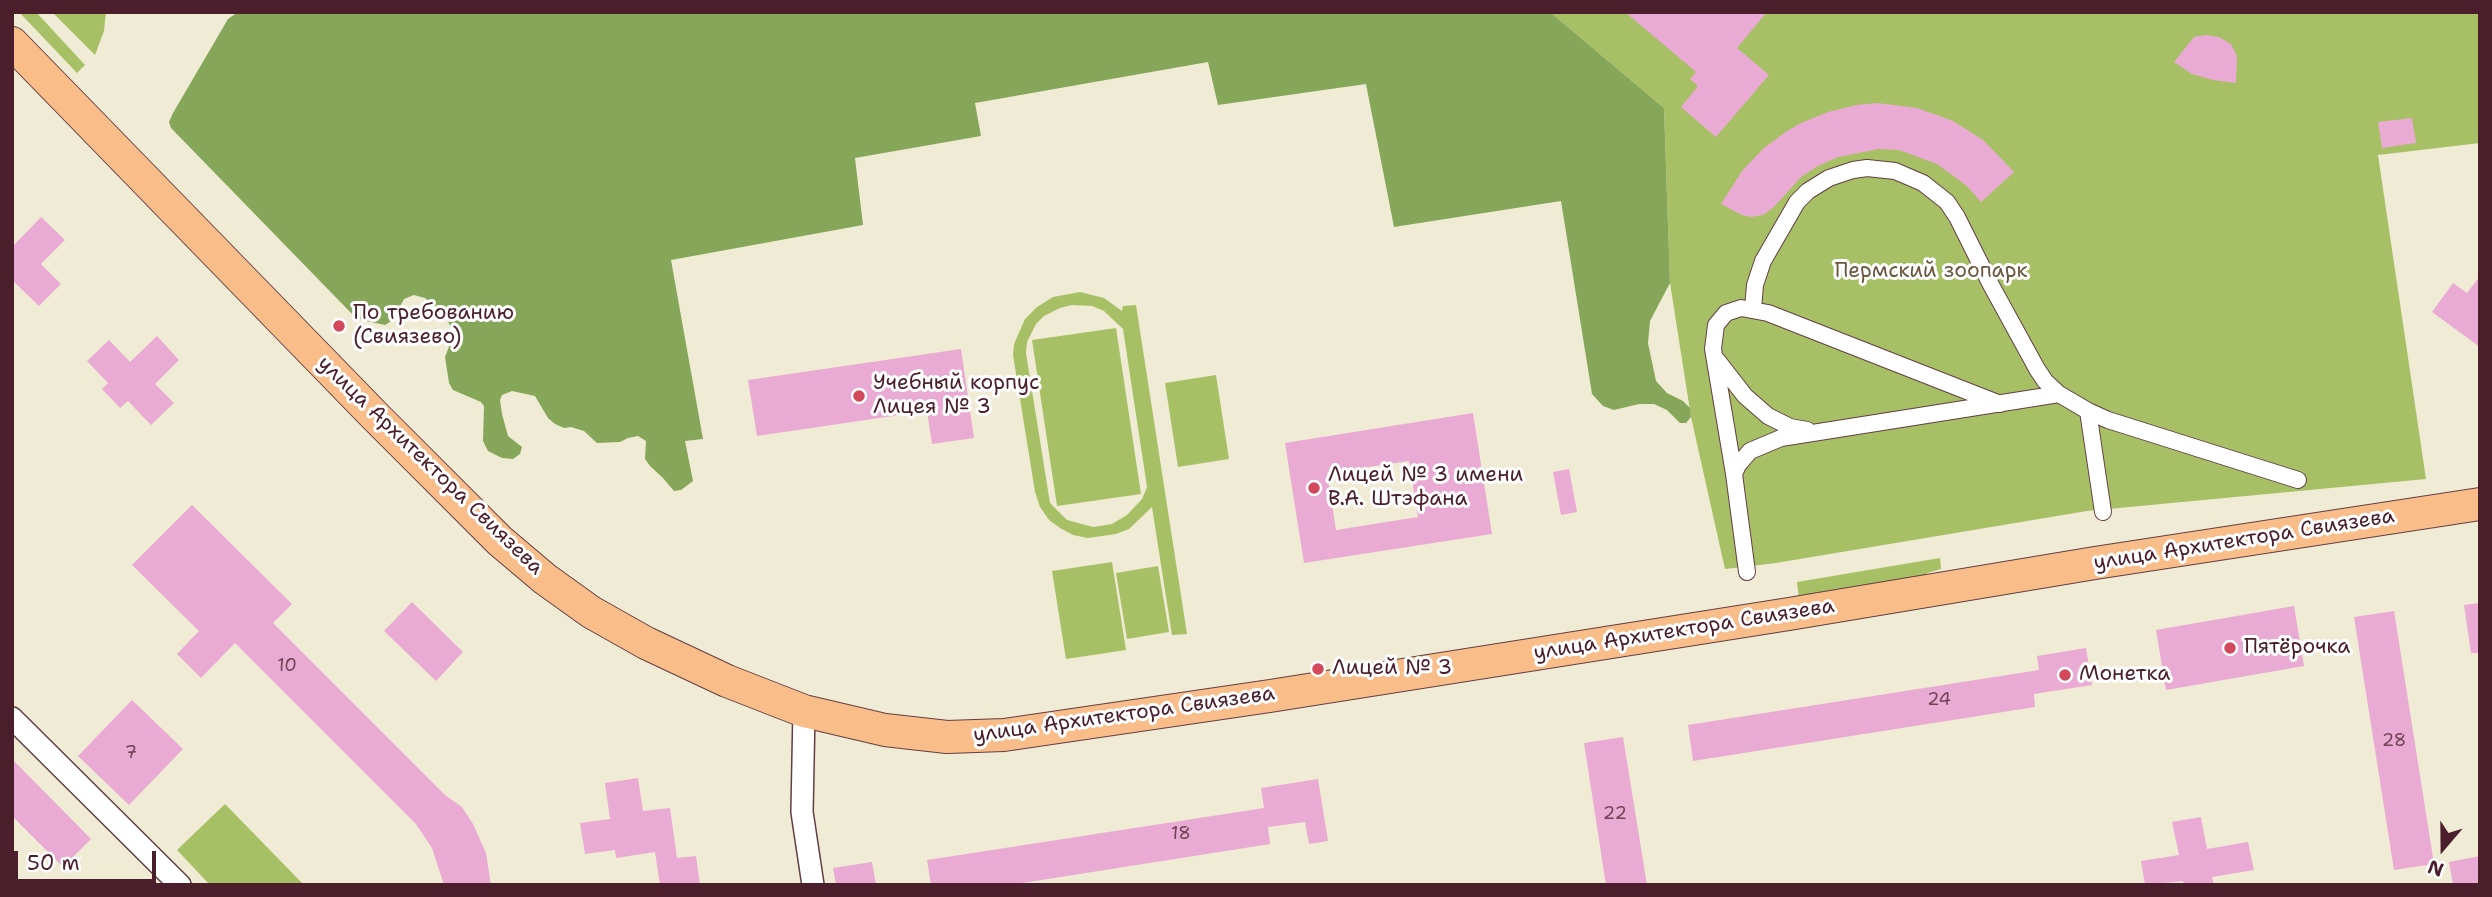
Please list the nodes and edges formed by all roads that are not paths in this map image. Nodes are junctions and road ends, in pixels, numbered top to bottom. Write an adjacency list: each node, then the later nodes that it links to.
1 (12, 43): 13 (main road, улица Архитектора Свиязева)
2 (1753, 309): 3 (street); 4 (street); 5 (street)
3 (1714, 357): 7 (street); 8 (street)
4 (2059, 394): 5 (street); 6 (street)
5 (2000, 404): 7 (street)
6 (2088, 411): 9 (street); 11 (street)
7 (1820, 432): 8 (street)
8 (1734, 474): 12 (street)
9 (2298, 480)
10 (2480, 504): 13 (main road, улица Архитектора Свиязева)
11 (2104, 512)
12 (1747, 572)
13 (804, 711): 16 (street)
14 (12, 718): 15 (street)
15 (180, 885)
16 (813, 885)

